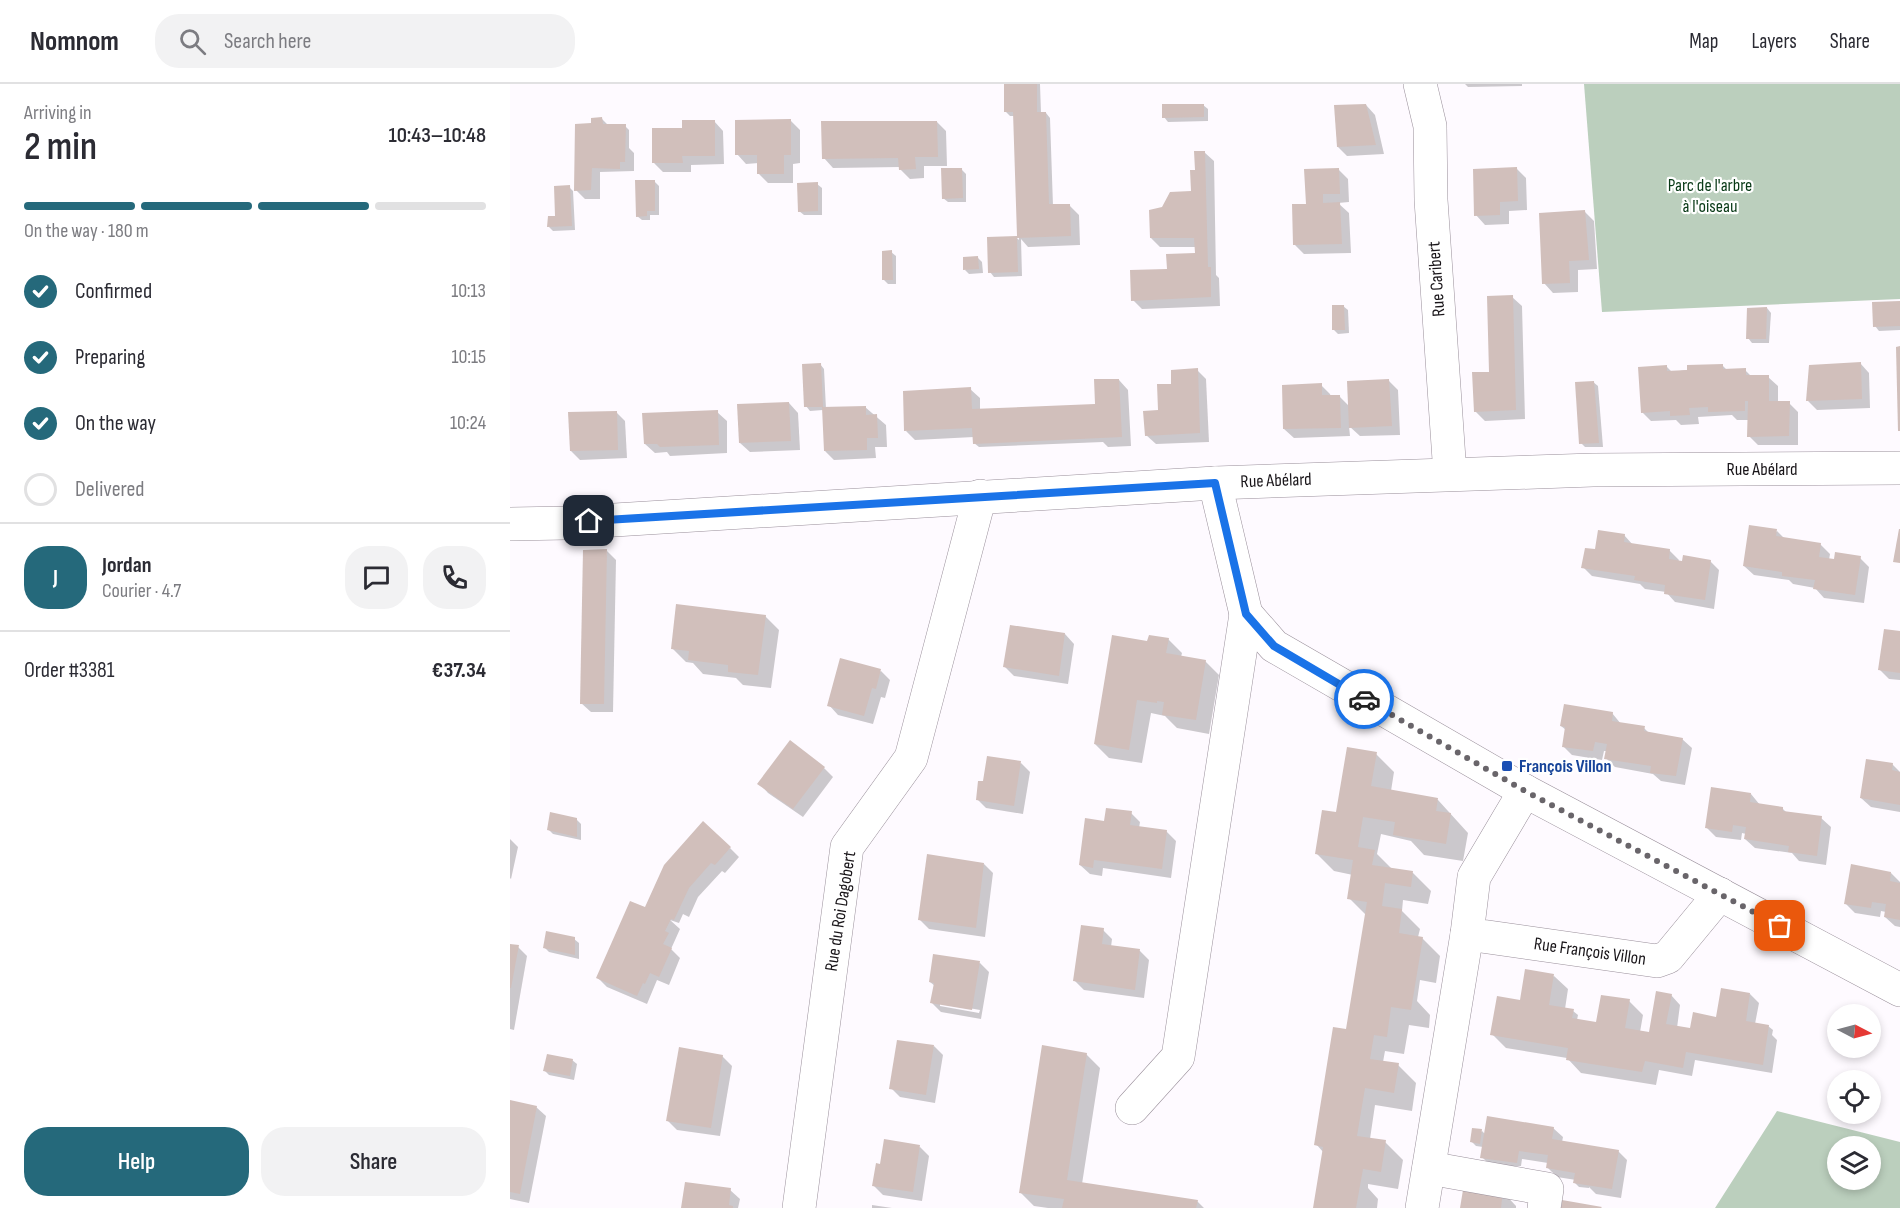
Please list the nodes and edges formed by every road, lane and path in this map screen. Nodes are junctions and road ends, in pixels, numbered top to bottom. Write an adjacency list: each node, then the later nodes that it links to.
1 (1420, 84): 3 (street, Rue Caribert)
2 (1900, 468): 3 (street, Rue Abélard)
3 (1449, 474): 4 (street, Rue Abélard)
4 (1215, 483): 5 (street, Rue Abélard); 7 (street)
5 (980, 496): 6 (street, Rue Abélard); 14 (street, Rue du Roi Dagobert)
6 (510, 524)
7 (1246, 614): 8 (street); 12 (street)
8 (1525, 791): 9 (street); 10 (street)
9 (1720, 894): 10 (street, Rue François Villon); 11 (street)
10 (1467, 934): 13 (street)
11 (1900, 990)
12 (1132, 1108)
13 (1429, 1168): 15 (street); 16 (street)
14 (799, 1208)
15 (1422, 1208)
16 (1544, 1208)

